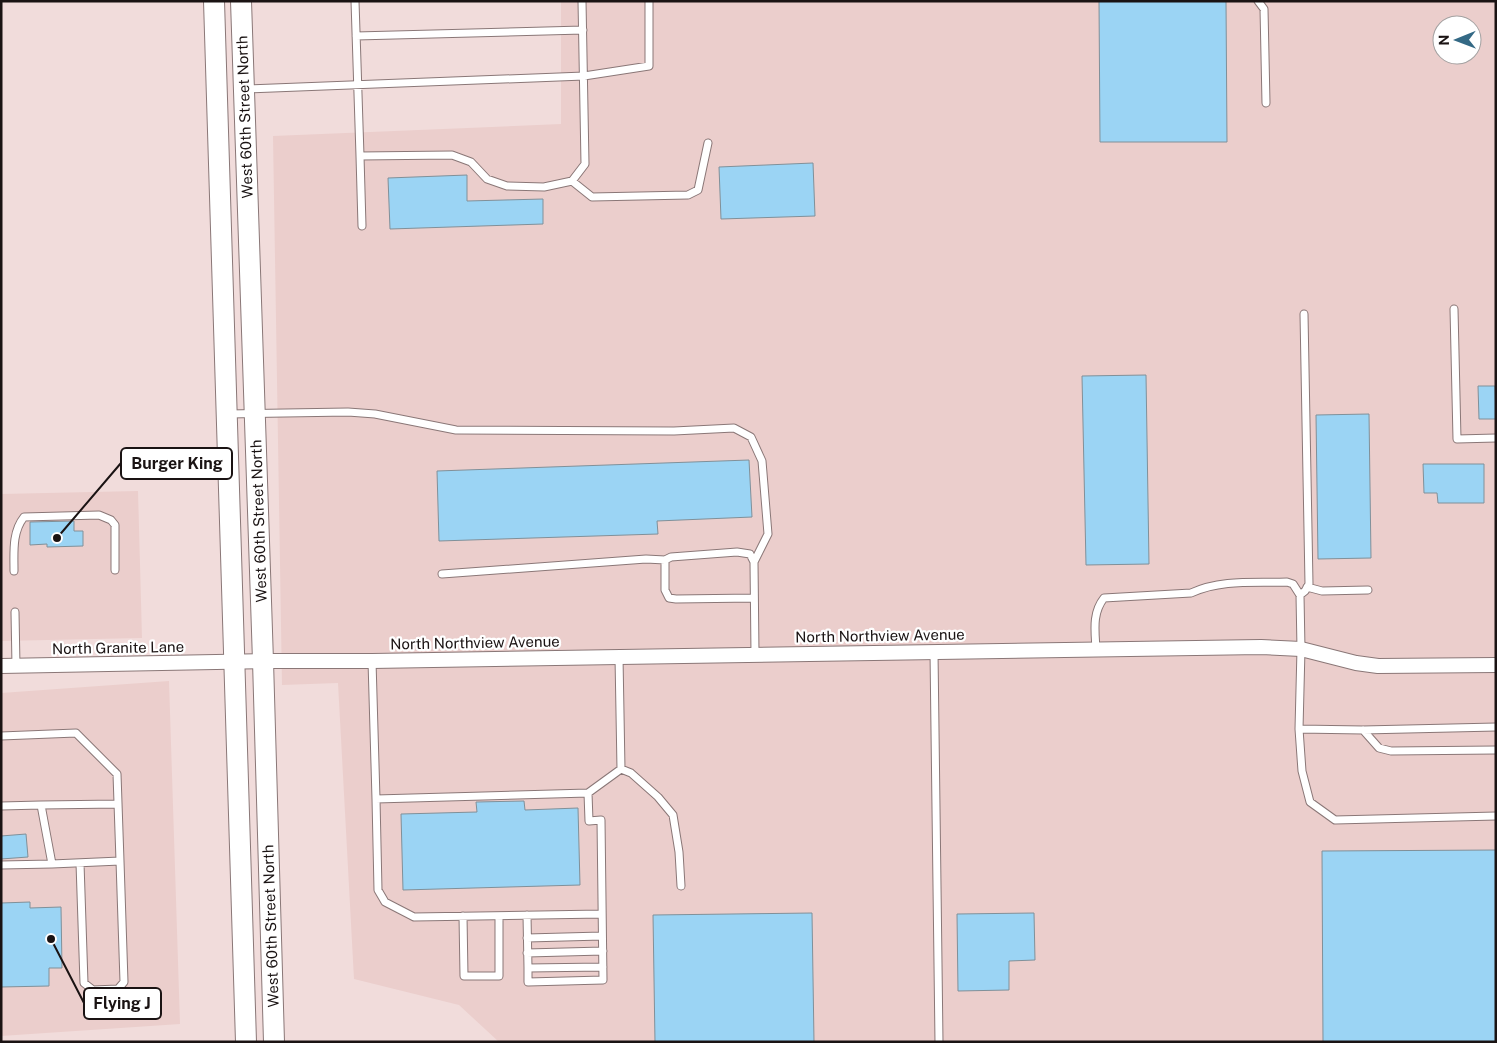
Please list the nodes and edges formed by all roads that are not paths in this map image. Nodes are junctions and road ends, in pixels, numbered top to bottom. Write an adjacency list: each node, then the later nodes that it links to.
1 (214, 1): 20 (main road, West 60th Street North)
2 (241, 1): 11 (main road, West 60th Street North)
3 (355, 1): 8 (lane)
4 (582, 1): 7 (lane)
5 (649, 1): 9 (lane)
6 (1258, 1): 12 (lane)
7 (583, 30): 8 (lane); 9 (lane)
8 (356, 36): 10 (lane)
9 (584, 76): 10 (lane); 15 (lane)
10 (358, 85): 11 (lane); 14 (lane)
11 (244, 89): 19 (main road, West 60th Street North)
12 (1266, 104)
13 (708, 143): 15 (lane)
14 (360, 156): 15 (lane); 16 (lane)
15 (572, 180)
16 (362, 226)
17 (1454, 309): 21 (lane)
18 (1304, 314): 27 (lane)
19 (255, 413): 20 (lane); 23 (lane); 37 (main road, West 60th Street North)
20 (227, 414): 39 (main road, West 60th Street North)
21 (1496, 438)
22 (666, 560): 23 (lane); 26 (lane); 30 (lane)
23 (754, 562): 30 (lane)
24 (115, 570): 25 (lane)
25 (14, 571)
26 (442, 574)
27 (1307, 587): 28 (lane); 29 (lane)
28 (1368, 590)
29 (1300, 595): 32 (lane); 33 (lane)
30 (754, 598): 35 (lane)
31 (15, 612): 42 (lane)
32 (1096, 649): 33 (street, North Northview Avenue); 34 (street, North Northview Avenue)
33 (1301, 649): 40 (street, North Northview Avenue); 44 (lane)
34 (934, 652): 35 (street, North Northview Avenue); 72 (lane)
35 (755, 654): 36 (street, North Northview Avenue)
36 (619, 656): 38 (street, North Northview Avenue); 48 (lane)
37 (263, 661): 38 (street, North Northview Avenue); 39 (street, North Northview Avenue); 71 (main road, West 60th Street North)
38 (372, 661): 50 (lane)
39 (235, 662): 42 (street, North Granite Lane); 70 (main road, West 60th Street North)
40 (1496, 665)
41 (1, 666): 42 (street, North Granite Lane)
42 (16, 666)
43 (1496, 727): 45 (lane)
44 (1299, 729): 45 (lane); 54 (lane)
45 (1363, 730): 47 (lane)
46 (1, 736): 51 (lane)
47 (1496, 750)
48 (621, 769): 49 (lane); 59 (lane)
49 (588, 793): 50 (lane); 60 (lane)
50 (376, 799): 62 (lane)
51 (118, 804): 52 (lane); 55 (lane)
52 (41, 805): 53 (lane); 57 (lane)
53 (1, 806)
54 (1496, 816)
55 (120, 862): 56 (lane); 56 (lane)
56 (80, 863): 57 (lane)
57 (52, 864): 58 (lane)
58 (1, 865)
59 (681, 886)
60 (602, 914): 61 (lane); 64 (lane)
61 (527, 915): 63 (lane); 65 (lane)
62 (463, 916): 63 (lane); 63 (lane)
63 (499, 916)
64 (602, 936): 65 (lane); 66 (lane)
65 (527, 938): 67 (lane)
66 (602, 951): 67 (lane); 68 (lane)
67 (528, 953): 69 (lane)
68 (603, 966): 69 (lane); 69 (lane)
69 (528, 968)
70 (246, 1042)
71 (274, 1042)
72 (939, 1042)

